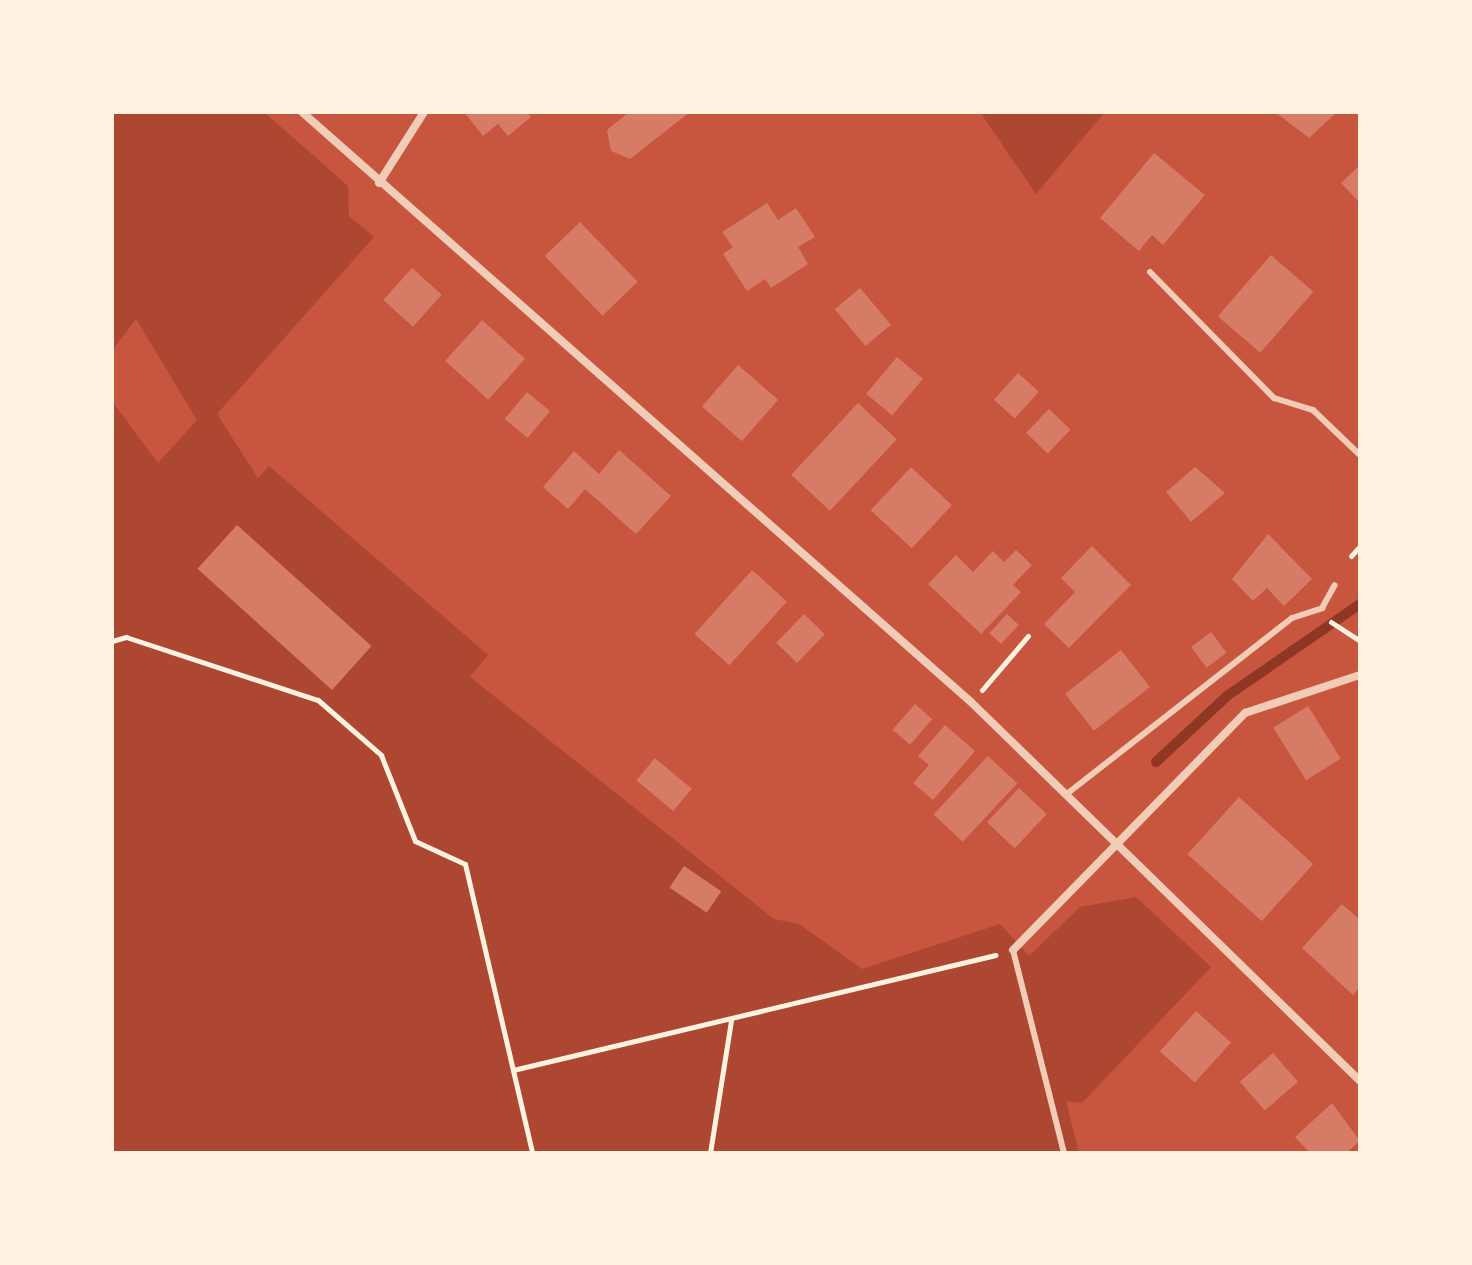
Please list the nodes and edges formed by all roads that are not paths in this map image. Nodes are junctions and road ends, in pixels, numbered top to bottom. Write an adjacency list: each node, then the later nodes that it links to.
1 (302, 112): 3 (street)
2 (424, 112): 3 (street)
3 (379, 183): 8 (street)
4 (1150, 272): 5 (lane)
5 (1360, 455)
6 (1335, 585): 8 (lane)
7 (1360, 675): 9 (street)
8 (1068, 793): 9 (street)
9 (1114, 841): 10 (street); 11 (street)
10 (1013, 950): 12 (lane)
11 (1360, 1081)
12 (1064, 1153)

